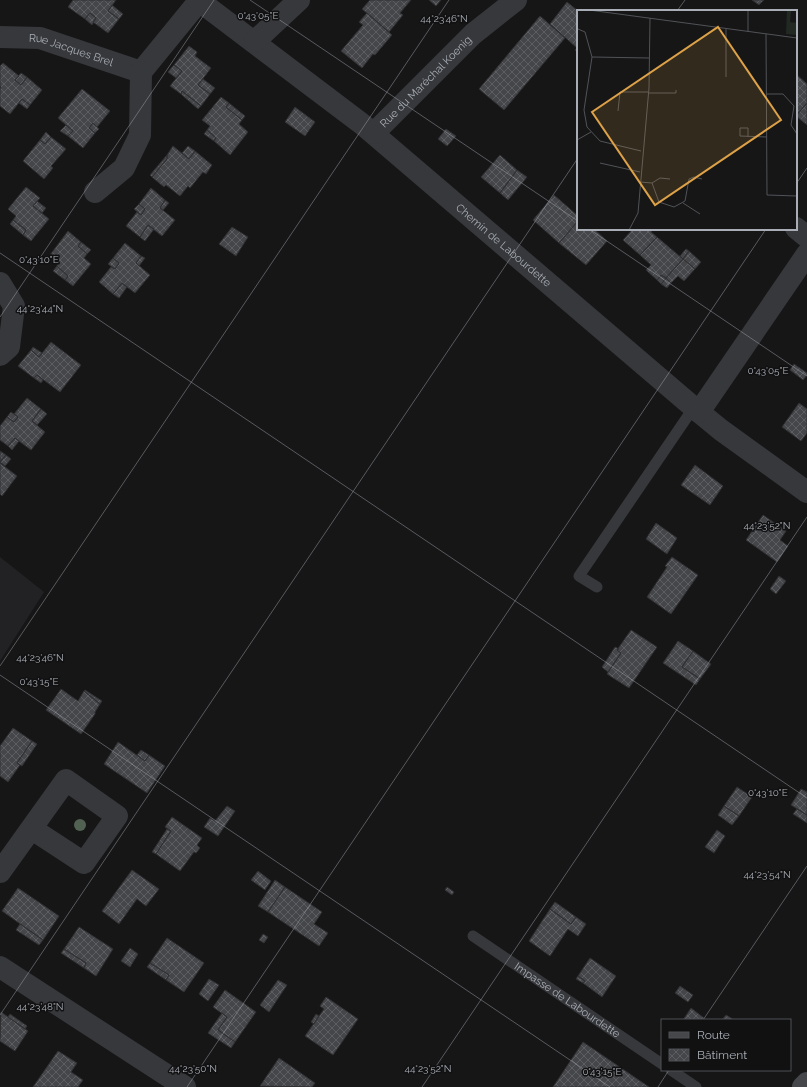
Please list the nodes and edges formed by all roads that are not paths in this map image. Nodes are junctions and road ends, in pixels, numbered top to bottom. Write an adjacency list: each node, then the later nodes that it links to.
1 (199, 0): 5 (street, Chemin de Labourdette); 6 (street)
2 (299, 0): 5 (street)
3 (516, 0): 7 (street, Rue du Maréchal Koenig)
4 (0, 37): 6 (street, Rue Jacques Brel)
5 (254, 42): 7 (street, Chemin de Labourdette)
6 (141, 72): 8 (street)
7 (374, 133): 14 (street, Chemin de Labourdette)
8 (95, 192)
9 (797, 229): 10 (street)
10 (807, 237)
11 (807, 254): 14 (street)
12 (0, 283): 13 (street)
13 (0, 355)
14 (696, 409): 15 (street, Chemin de Labourdette); 16 (lane)
15 (807, 492)
16 (597, 587)
17 (32, 828): 18 (street)
18 (0, 872)
19 (473, 936): 21 (lane, Impasse de Labourdette)
20 (0, 967): 24 (street)
21 (661, 1063)
22 (672, 1071): 25 (lane)
23 (807, 1083): 26 (main road)
24 (185, 1087)
25 (696, 1087)
26 (803, 1087)

